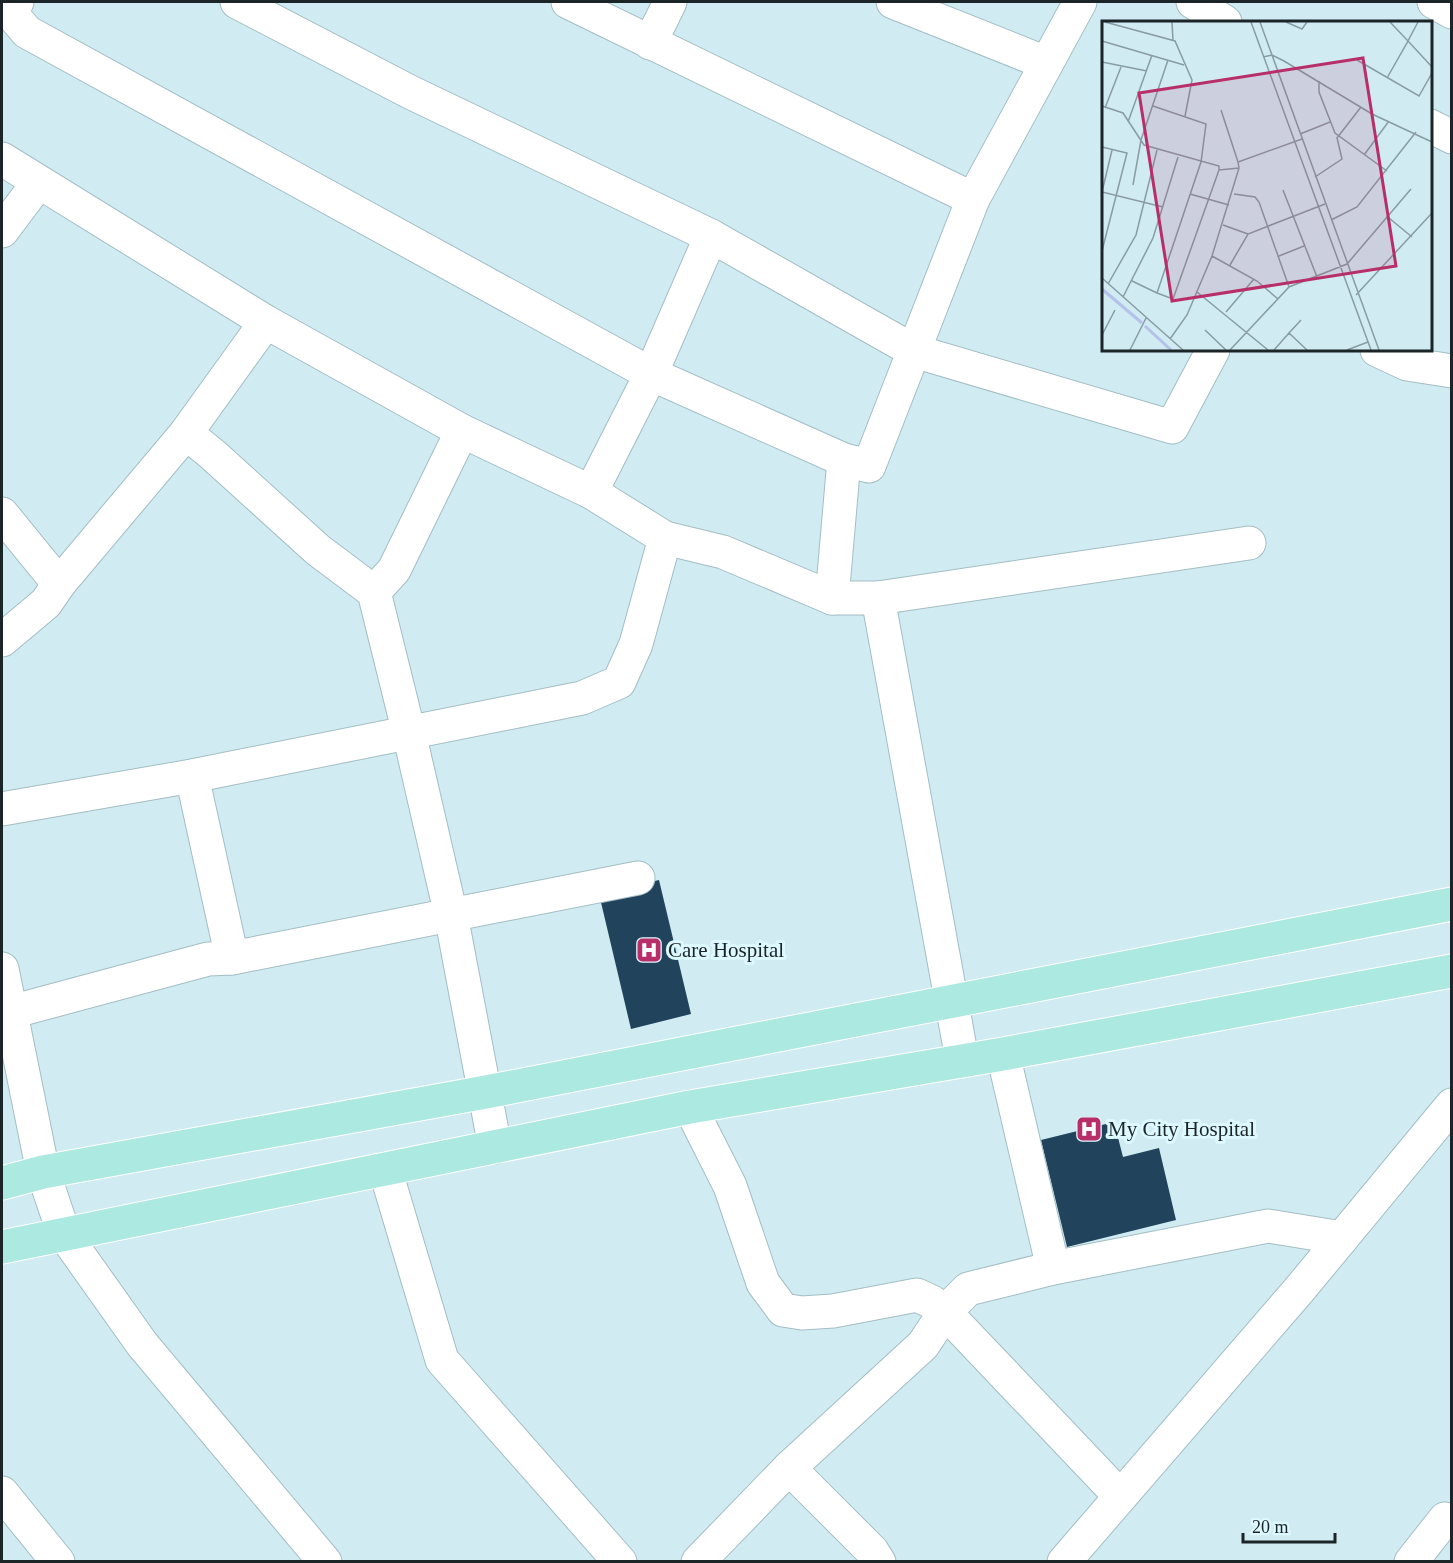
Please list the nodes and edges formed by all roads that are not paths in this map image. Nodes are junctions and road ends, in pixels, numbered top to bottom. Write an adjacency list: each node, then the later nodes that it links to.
1 (17, 2): 25 (street)
2 (237, 2): 19 (street)
3 (568, 2): 11 (street)
4 (670, 2): 11 (street)
5 (893, 2): 12 (street)
6 (1080, 2): 12 (street)
7 (1193, 2): 10 (street)
8 (1434, 2): 9 (street)
9 (1452, 12)
10 (1224, 21)
11 (650, 43): 17 (street)
12 (1046, 63): 17 (street)
13 (1432, 127): 14 (street)
14 (1452, 137)
15 (2, 159): 16 (street)
16 (38, 183): 18 (street); 20 (street)
17 (973, 199): 21 (street)
18 (2, 231)
19 (711, 236): 21 (street); 25 (street)
20 (266, 322): 26 (street); 27 (street)
21 (914, 351): 22 (street); 28 (street)
22 (1212, 351)
23 (1379, 351): 24 (street)
24 (1452, 371)
25 (651, 374): 28 (street); 29 (street)
26 (462, 431): 29 (street); 34 (street)
27 (186, 433): 33 (street); 34 (street)
28 (844, 460): 35 (street)
29 (591, 492): 31 (street)
30 (2, 514): 33 (street)
31 (665, 538): 35 (street); 38 (street)
32 (1249, 543): 36 (street)
33 (59, 584): 37 (street)
34 (374, 592): 38 (street)
35 (832, 598): 36 (street)
36 (878, 598): 47 (street)
37 (2, 640)
38 (409, 733): 39 (street); 43 (street)
39 (192, 776): 40 (street); 44 (street)
40 (2, 809)
41 (638, 878): 43 (street)
42 (1452, 904): 47 (main road)
43 (451, 915): 44 (street); 51 (street)
44 (232, 958): 48 (street)
45 (2, 969): 48 (street)
46 (1452, 971): 49 (main road)
47 (951, 1000): 50 (street); 51 (main road)
48 (11, 1012): 56 (street)
49 (1003, 1054): 50 (main road); 61 (street)
50 (962, 1059): 53 (main road)
51 (486, 1092): 54 (street); 56 (main road)
52 (1452, 1105): 59 (street)
53 (690, 1107): 54 (main road); 62 (street)
54 (495, 1147): 55 (main road)
55 (385, 1169): 58 (main road); 69 (street)
56 (43, 1172): 57 (main road); 58 (street)
57 (2, 1183)
58 (64, 1234): 60 (main road); 68 (street)
59 (1342, 1238): 61 (street); 65 (street)
60 (2, 1246)
61 (1053, 1268): 62 (street)
62 (945, 1312): 63 (street); 65 (street)
63 (789, 1468): 70 (street); 71 (street)
64 (2, 1493): 67 (street)
65 (1120, 1496): 72 (street)
66 (1446, 1519): 73 (street)
67 (58, 1562)
68 (326, 1562)
69 (620, 1562)
70 (698, 1562)
71 (879, 1562)
72 (1064, 1562)
73 (1410, 1562)

